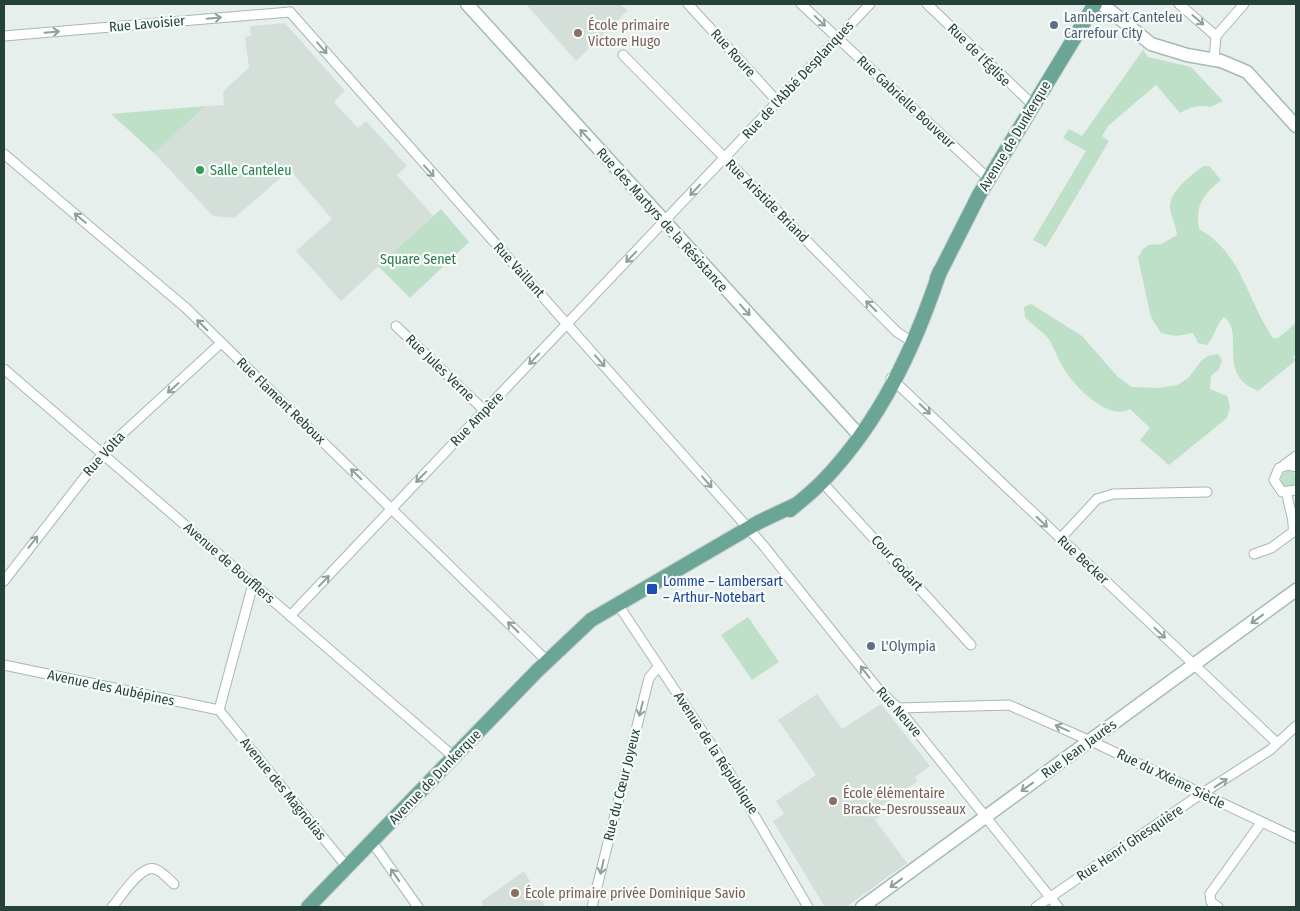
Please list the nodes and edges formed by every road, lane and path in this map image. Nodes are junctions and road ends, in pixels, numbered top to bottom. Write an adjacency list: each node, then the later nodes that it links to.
1 (467, 4): 22 (street, Rue des Martyrs de la Résistance, one-way to 1)
2 (688, 4): 16 (street, Rue Roure)
3 (801, 4): 13 (street, Rue Gabrielle Bouveur, one-way to 13)
4 (870, 4): 13 (street, Rue de l'Abbé Desplanques)
5 (926, 4): 17 (street, Rue de l'Église)
6 (1095, 4): 17 (main road, Avenue de Dunkerque)
7 (1102, 4): 15 (street)
8 (1179, 4): 12 (street, one-way to 12)
9 (1244, 4): 12 (street)
10 (293, 8): 11 (street, Rue Lavoisier, one-way to 10); 23 (street, Rue Vaillant, one-way to 23)
11 (4, 36)
12 (1216, 36): 15 (street)
13 (838, 38): 16 (street, Rue de l'Abbé Desplanques); 21 (street, Rue Gabrielle Bouveur)
14 (623, 55): 20 (street, Rue Aristide Briand)
15 (1214, 60): 18 (street)
16 (778, 102): 20 (street, Rue de l'Abbé Desplanques)
17 (1033, 105): 21 (main road, Avenue de Dunkerque)
18 (1296, 126)
19 (4, 154): 26 (street, Rue Flament Reboux, one-way to 19)
20 (725, 158): 22 (street, Rue de l'Abbé Desplanques, one-way to 22); 25 (street, Rue Aristide Briand, one-way to 20)
21 (989, 179): 25 (main road, Avenue de Dunkerque)
22 (665, 222): 23 (street, Rue Ampère, one-way to 23); 30 (street, Rue des Martyrs de la Résistance, one-way to 30)
23 (568, 324): 29 (street, Rue Ampère, one-way to 29); 39 (street, Rue Vaillant, one-way to 39)
24 (396, 326): 29 (street, Rue Jules Verne)
25 (910, 341): 28 (main road, Avenue de Dunkerque)
26 (221, 343): 31 (street, Rue Volta, one-way to 31); 38 (street, Rue Flament Reboux, one-way to 26)
27 (4, 369): 31 (street, Avenue de Boufflers)
28 (892, 379): 30 (main road, Avenue de Dunkerque); 40 (street, Rue Becker, one-way to 40)
29 (485, 411): 38 (street, Rue Ampère, one-way to 38)
30 (859, 435): 35 (main road, Avenue de Dunkerque)
31 (102, 454): 42 (street, Rue Volta, one-way to 31); 43 (street, Avenue de Boufflers)
32 (1296, 456): 33 (street)
33 (1284, 465): 34 (street); 37 (street)
34 (1296, 467)
35 (822, 482): 39 (main road, Avenue de Dunkerque); 47 (street, Cour Godart)
36 (1206, 492): 40 (street)
37 (1292, 492): 41 (street)
38 (391, 508): 46 (street, Rue Ampère, one-way to 38); 48 (street, Rue Flament Reboux, one-way to 38)
39 (751, 532): 45 (main road, Avenue de Dunkerque); 52 (street, Rue Neuve, one-way to 39)
40 (1060, 539): 49 (street, Rue Becker, one-way to 49)
41 (1254, 554)
42 (4, 581)
43 (253, 584): 46 (street, Avenue de Boufflers); 53 (street)
44 (1296, 590): 49 (street, Rue Jean Jaurès, one-way to 49)
45 (620, 607): 48 (main road, Avenue de Dunkerque); 51 (street, Avenue de la République)
46 (290, 616): 57 (street, Avenue de Boufflers)
47 (971, 645)
48 (547, 661): 57 (main road, Avenue de Dunkerque)
49 (1194, 665): 55 (street, Rue Jean Jaurès); 56 (street, Rue Becker)
50 (4, 666): 53 (street, Avenue des Aubépines)
51 (659, 666): 69 (street, Rue du Cœur Joyeux, one-way to 69); 70 (street, Avenue de la République)
52 (898, 708): 55 (street, Rue du XXème Siècle, one-way to 52); 59 (street, Rue Neuve)
53 (219, 710): 63 (street, Avenue des Magnolias)
54 (1296, 726): 56 (street, Rue Henri Ghesquière)
55 (1090, 741): 58 (street, Rue du XXème Siècle); 59 (street, Rue Jean Jaurès, one-way to 59)
56 (1277, 743): 58 (street, Rue Henri Ghesquière, one-way to 56)
57 (454, 757): 62 (main road, Avenue de Dunkerque)
58 (1202, 794): 60 (street, Rue du XXème Siècle); 65 (street, Rue Henri Ghesquière)
59 (985, 818): 65 (street, Rue Neuve); 71 (street, Rue Jean Jaurès, one-way to 71)
60 (1261, 823): 61 (street, Rue du XXème Siècle); 74 (street)
61 (1296, 838)
62 (372, 842): 63 (main road, Avenue de Dunkerque); 68 (street, one-way to 62)
63 (347, 868): 67 (main road, Avenue de Dunkerque)
64 (174, 884): 66 (street)
65 (1049, 898): 72 (street, Rue Henri Ghesquière); 73 (street, Rue Neuve)
66 (112, 907)
67 (308, 907)
68 (418, 907)
69 (592, 907)
70 (808, 907)
71 (862, 907)
72 (1036, 907)
73 (1058, 907)
74 (1218, 907)

